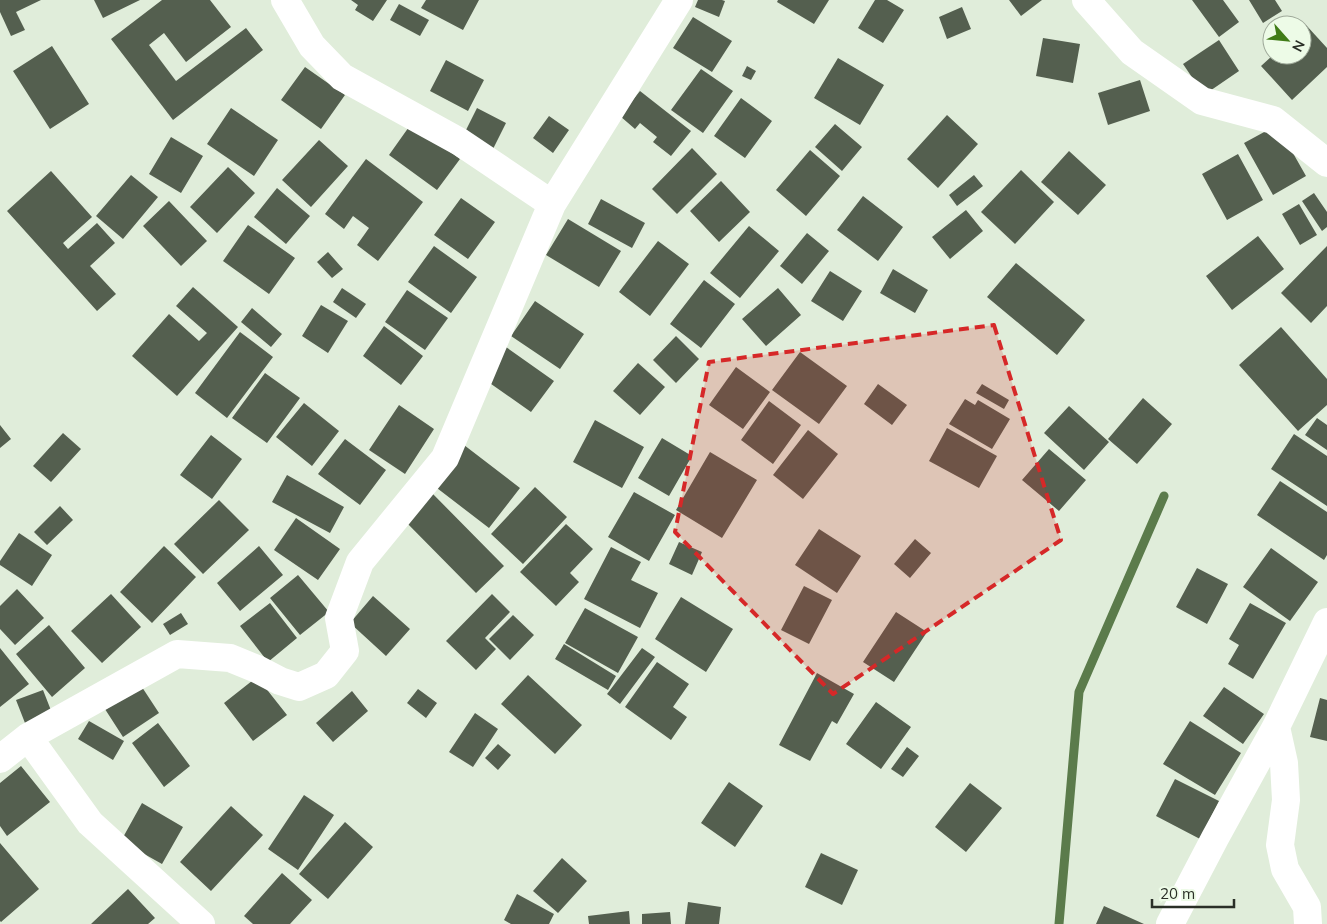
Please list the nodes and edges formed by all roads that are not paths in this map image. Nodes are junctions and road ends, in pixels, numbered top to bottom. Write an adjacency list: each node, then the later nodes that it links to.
1 (285, 0): 5 (street)
2 (679, 0): 5 (street)
3 (1086, 0): 4 (street)
4 (1327, 163)
5 (552, 204): 8 (street)
6 (1327, 622): 7 (street)
7 (1276, 727): 11 (street); 12 (street)
8 (28, 737): 9 (street); 10 (street)
9 (0, 759)
10 (201, 924)
11 (1170, 924)
12 (1308, 924)

